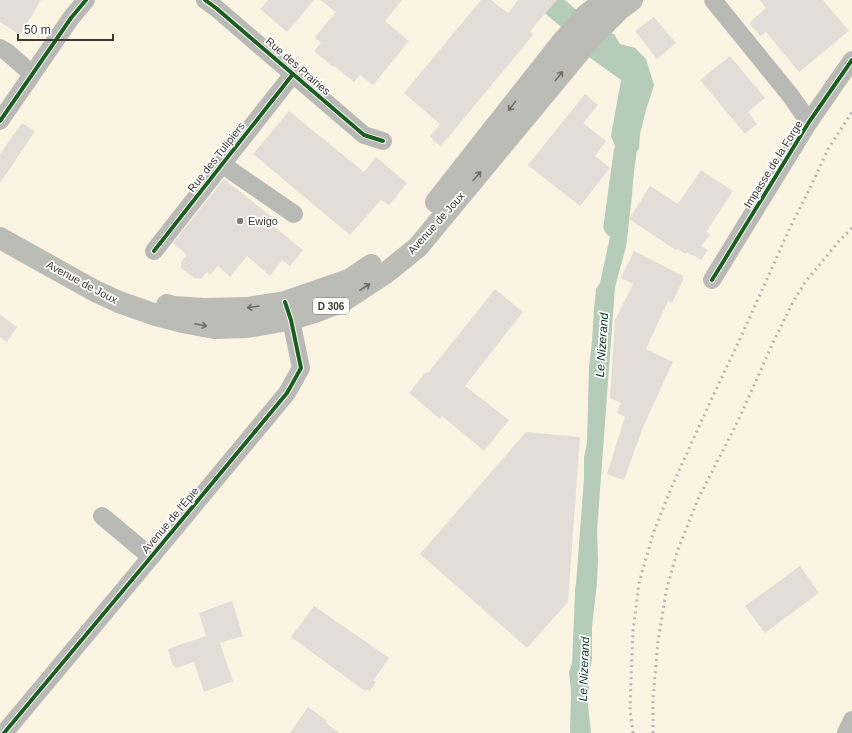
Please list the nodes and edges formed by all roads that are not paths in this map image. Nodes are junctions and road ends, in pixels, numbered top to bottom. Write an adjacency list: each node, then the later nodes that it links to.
1 (86, 0): 9 (street)
2 (606, 0): 6 (main road, Avenue de Joux / D 306)
3 (632, 0): 6 (main road, Avenue de Joux / D 306)
4 (713, 0): 12 (street, Impasse de la Forge)
5 (215, 3): 10 (street, Rue des Prairies)
6 (593, 21): 20 (main road, Avenue de Joux / D 306)
7 (0, 48): 9 (street)
8 (852, 60): 12 (street, Impasse de la Forge)
9 (32, 74): 11 (street)
10 (293, 74): 13 (street, Rue des Prairies); 14 (street, Rue des Tulipiers)
11 (0, 121)
12 (809, 122): 19 (street, Impasse de la Forge)
13 (383, 141)
14 (222, 163): 15 (street); 18 (street, Rue des Tulipiers)
15 (294, 214)
16 (0, 223): 20 (main road, Avenue de Joux / D 306, one-way to 16)
17 (0, 238): 20 (main road, Avenue de Joux / D 306, one-way to 20)
18 (154, 251)
19 (712, 280)
20 (288, 311): 22 (street, Avenue de l'Épie)
21 (102, 516): 22 (street)
22 (151, 557): 24 (street, Avenue de l'Épie)
23 (852, 720): 25 (street)
24 (4, 733)
25 (846, 733)

